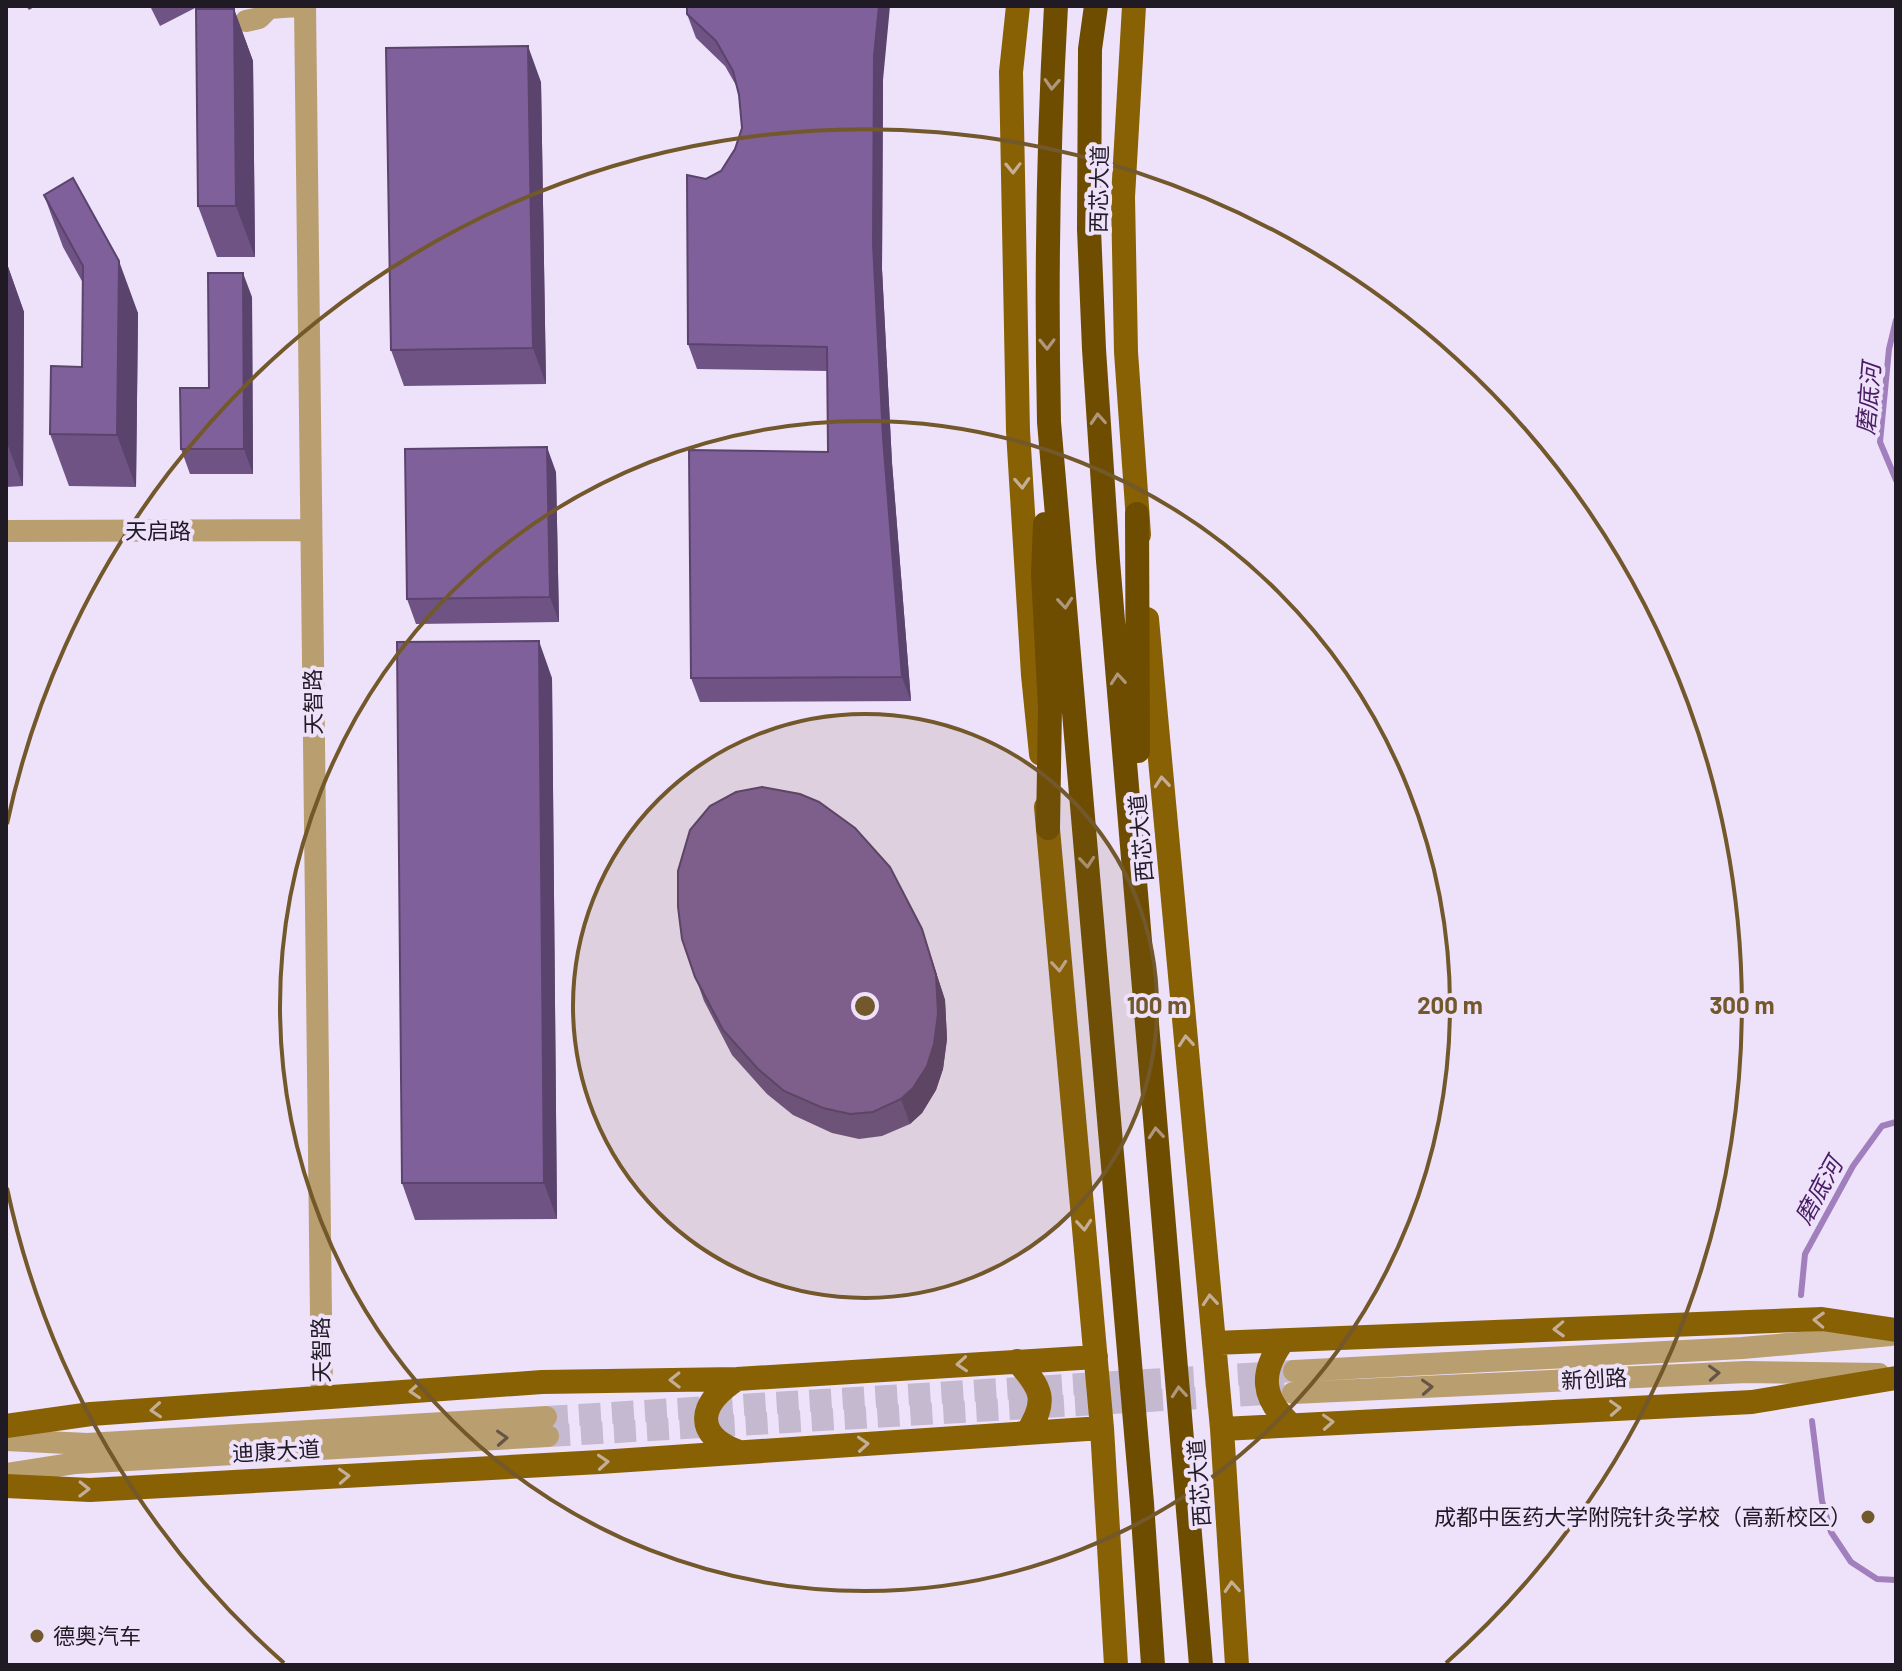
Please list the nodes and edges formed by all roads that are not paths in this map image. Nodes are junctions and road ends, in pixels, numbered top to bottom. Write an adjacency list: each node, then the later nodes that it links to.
1 (297, 6): 7 (street)
2 (305, 6): 10 (street, 天智路)
3 (1018, 6): 12 (main road, one-way to 12)
4 (1056, 6): 8 (highway, one-way to 8)
5 (1096, 6): 13 (highway, 西芯大道, one-way to 5)
6 (1134, 6): 9 (main road, 西芯大道)
7 (254, 26)
8 (1049, 422): 12 (highway); 32 (highway, one-way to 32)
9 (1137, 514): 13 (highway); 16 (main road, 西芯大道, one-way to 9)
10 (311, 530): 11 (street, 天启路); 21 (street, 天智路)
11 (6, 531)
12 (1048, 828): 17 (main road, one-way to 17)
13 (1139, 938): 33 (highway, 西芯大道, one-way to 13)
14 (1896, 1332): 15 (main road, one-way to 15); 19 (street, 新创路, one-way to 19)
15 (1283, 1341): 16 (main road); 22 (main road)
16 (1214, 1343): 25 (main road, 西芯大道)
17 (1096, 1357): 18 (main road); 24 (main road)
18 (1017, 1361): 20 (main road, one-way to 20); 26 (main road)
19 (1896, 1376): 22 (main road, one-way to 19)
20 (737, 1379): 21 (main road, one-way to 21); 28 (main road)
21 (322, 1398): 23 (main road, one-way to 23)
22 (1290, 1424): 25 (main road)
23 (6, 1426)
24 (1102, 1428): 26 (main road); 31 (main road)
25 (1222, 1429): 34 (main road, 西芯大道, one-way to 25)
26 (1027, 1433): 28 (main road, one-way to 26)
27 (6, 1440): 29 (street, 迪康大道, one-way to 27)
28 (739, 1452): 30 (main road, one-way to 28)
29 (6, 1474)
30 (6, 1486)
31 (1116, 1665)
32 (1153, 1665)
33 (1201, 1665)
34 (1237, 1665)

